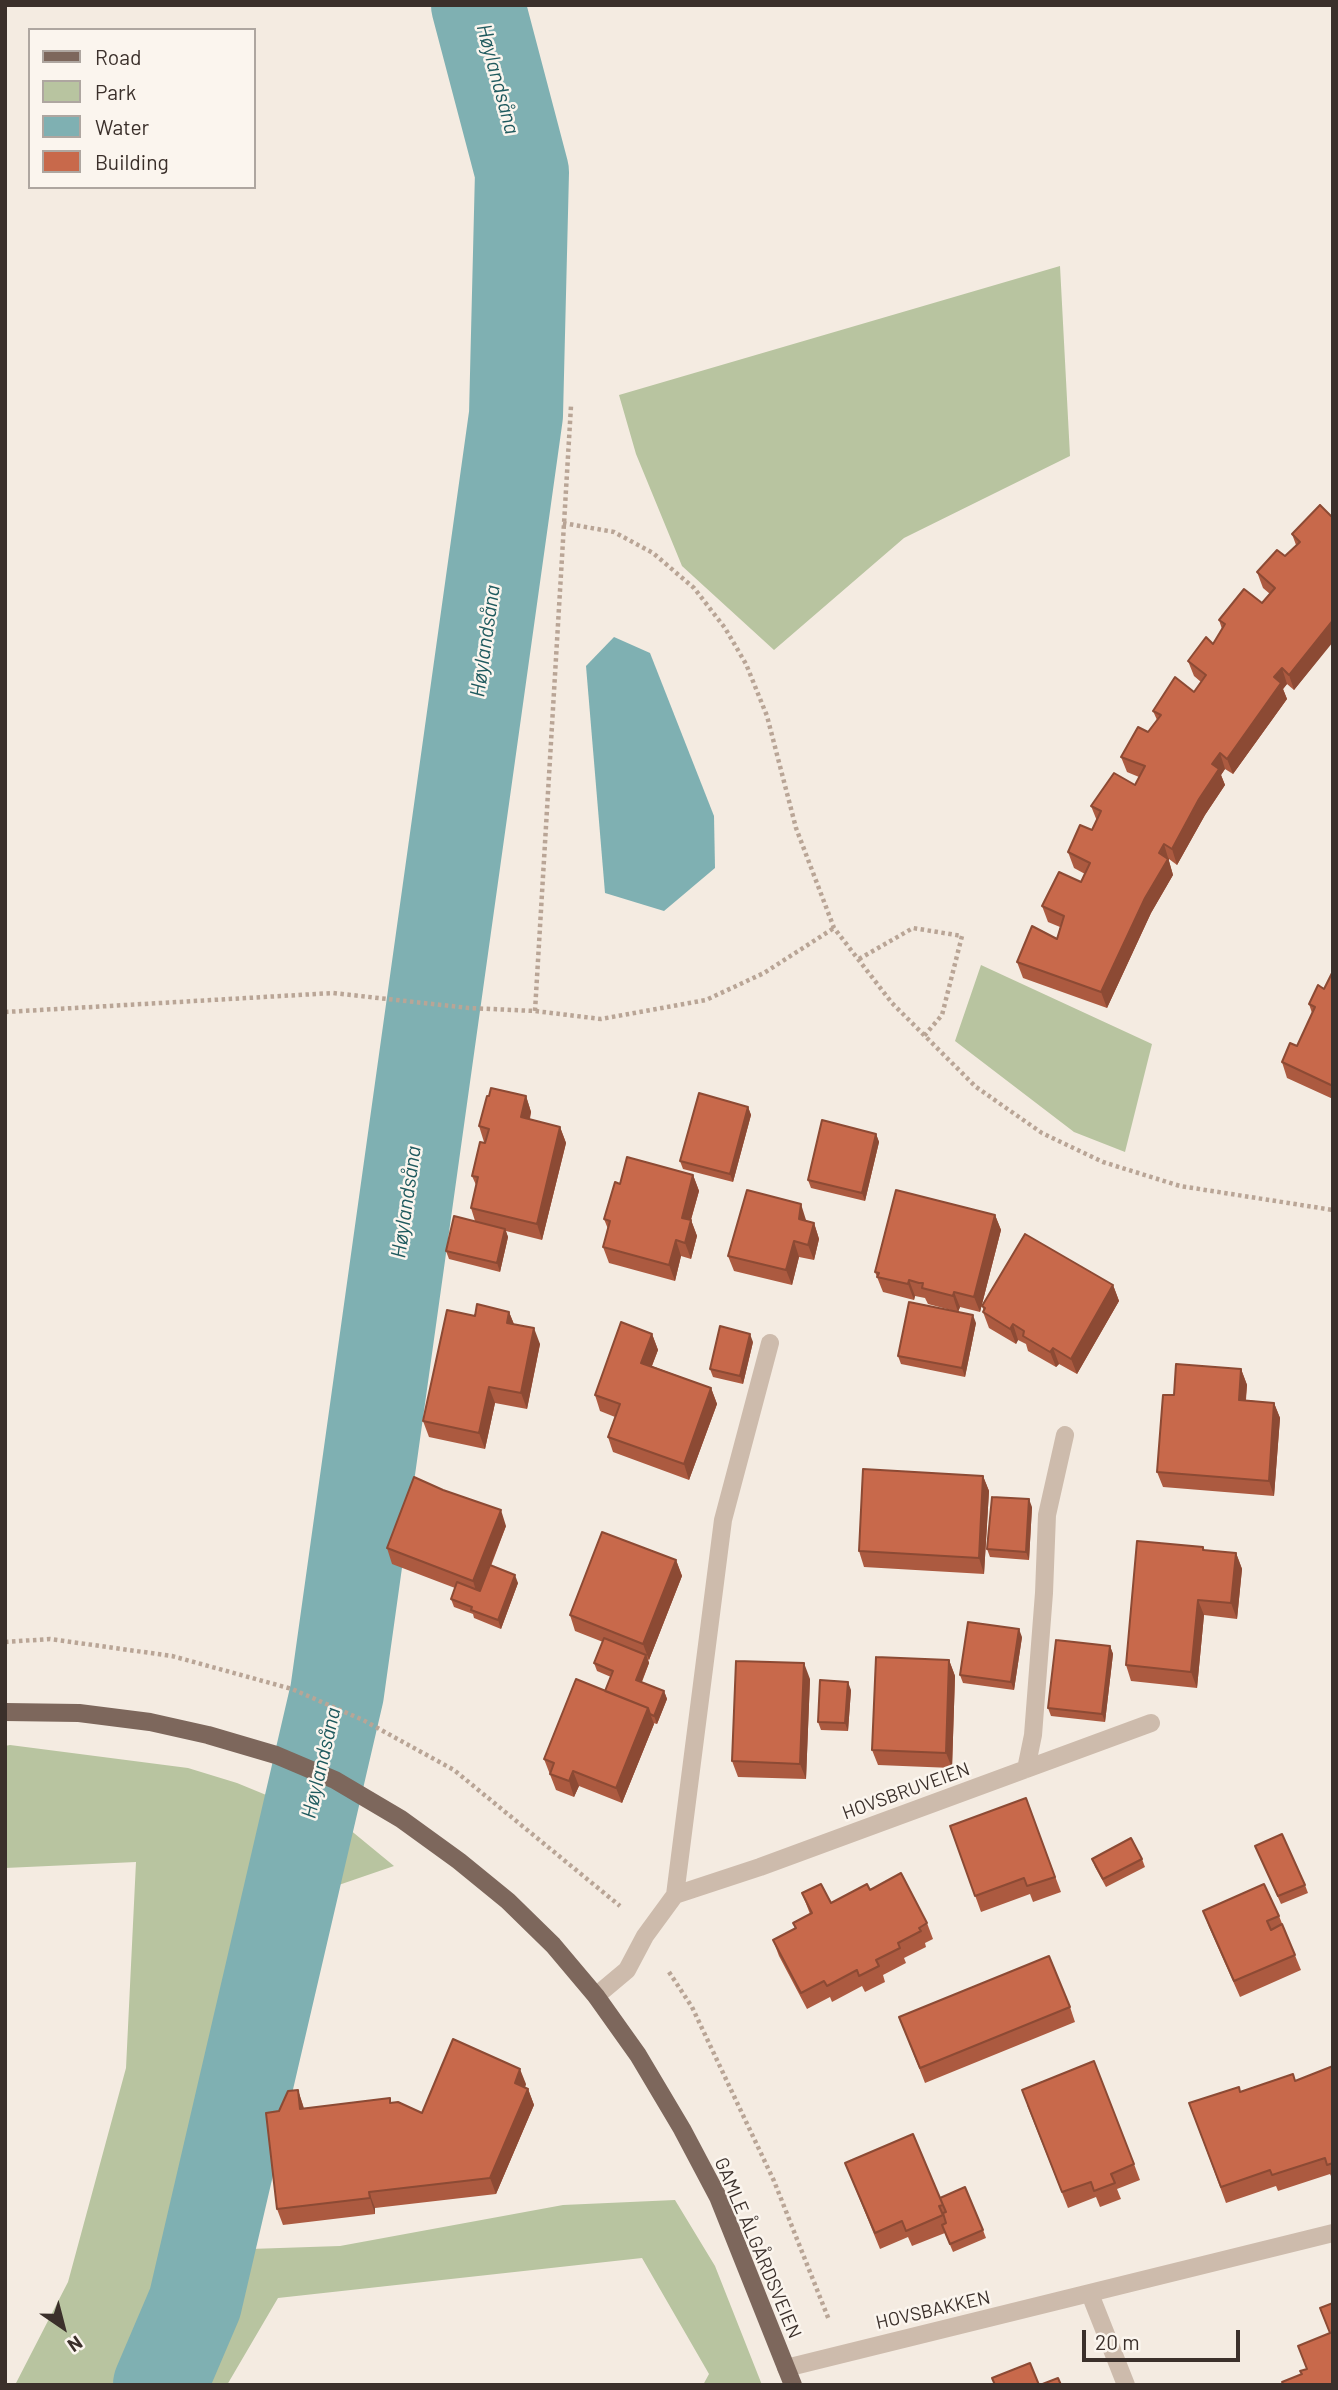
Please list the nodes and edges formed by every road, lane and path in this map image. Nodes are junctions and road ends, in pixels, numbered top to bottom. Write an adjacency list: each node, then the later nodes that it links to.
1 (570, 406): 2 (path)
2 (563, 523): 3 (path); 5 (path)
3 (834, 928): 4 (path); 5 (path)
4 (859, 959): 7 (path); 7 (path)
5 (535, 1011): 6 (path)
6 (5, 1012)
7 (924, 1036): 8 (path)
8 (1333, 1210)
9 (770, 1343): 16 (street)
10 (1065, 1435): 15 (street)
11 (5, 1642): 13 (path)
12 (5, 1712): 17 (main road, GAMLE ÅLGÅRDSVEIEN)
13 (363, 1720)
14 (1151, 1723): 15 (street, HOVSBRUVEIEN)
15 (1026, 1769): 16 (street, HOVSBRUVEIEN)
16 (675, 1895): 17 (street)
17 (596, 1996): 20 (main road, GAMLE ÅLGÅRDSVEIEN)
18 (1333, 2233): 19 (street, HOVSBAKKEN)
19 (1090, 2294): 20 (street, HOVSBAKKEN); 21 (street)
20 (789, 2376)
21 (1126, 2385)

